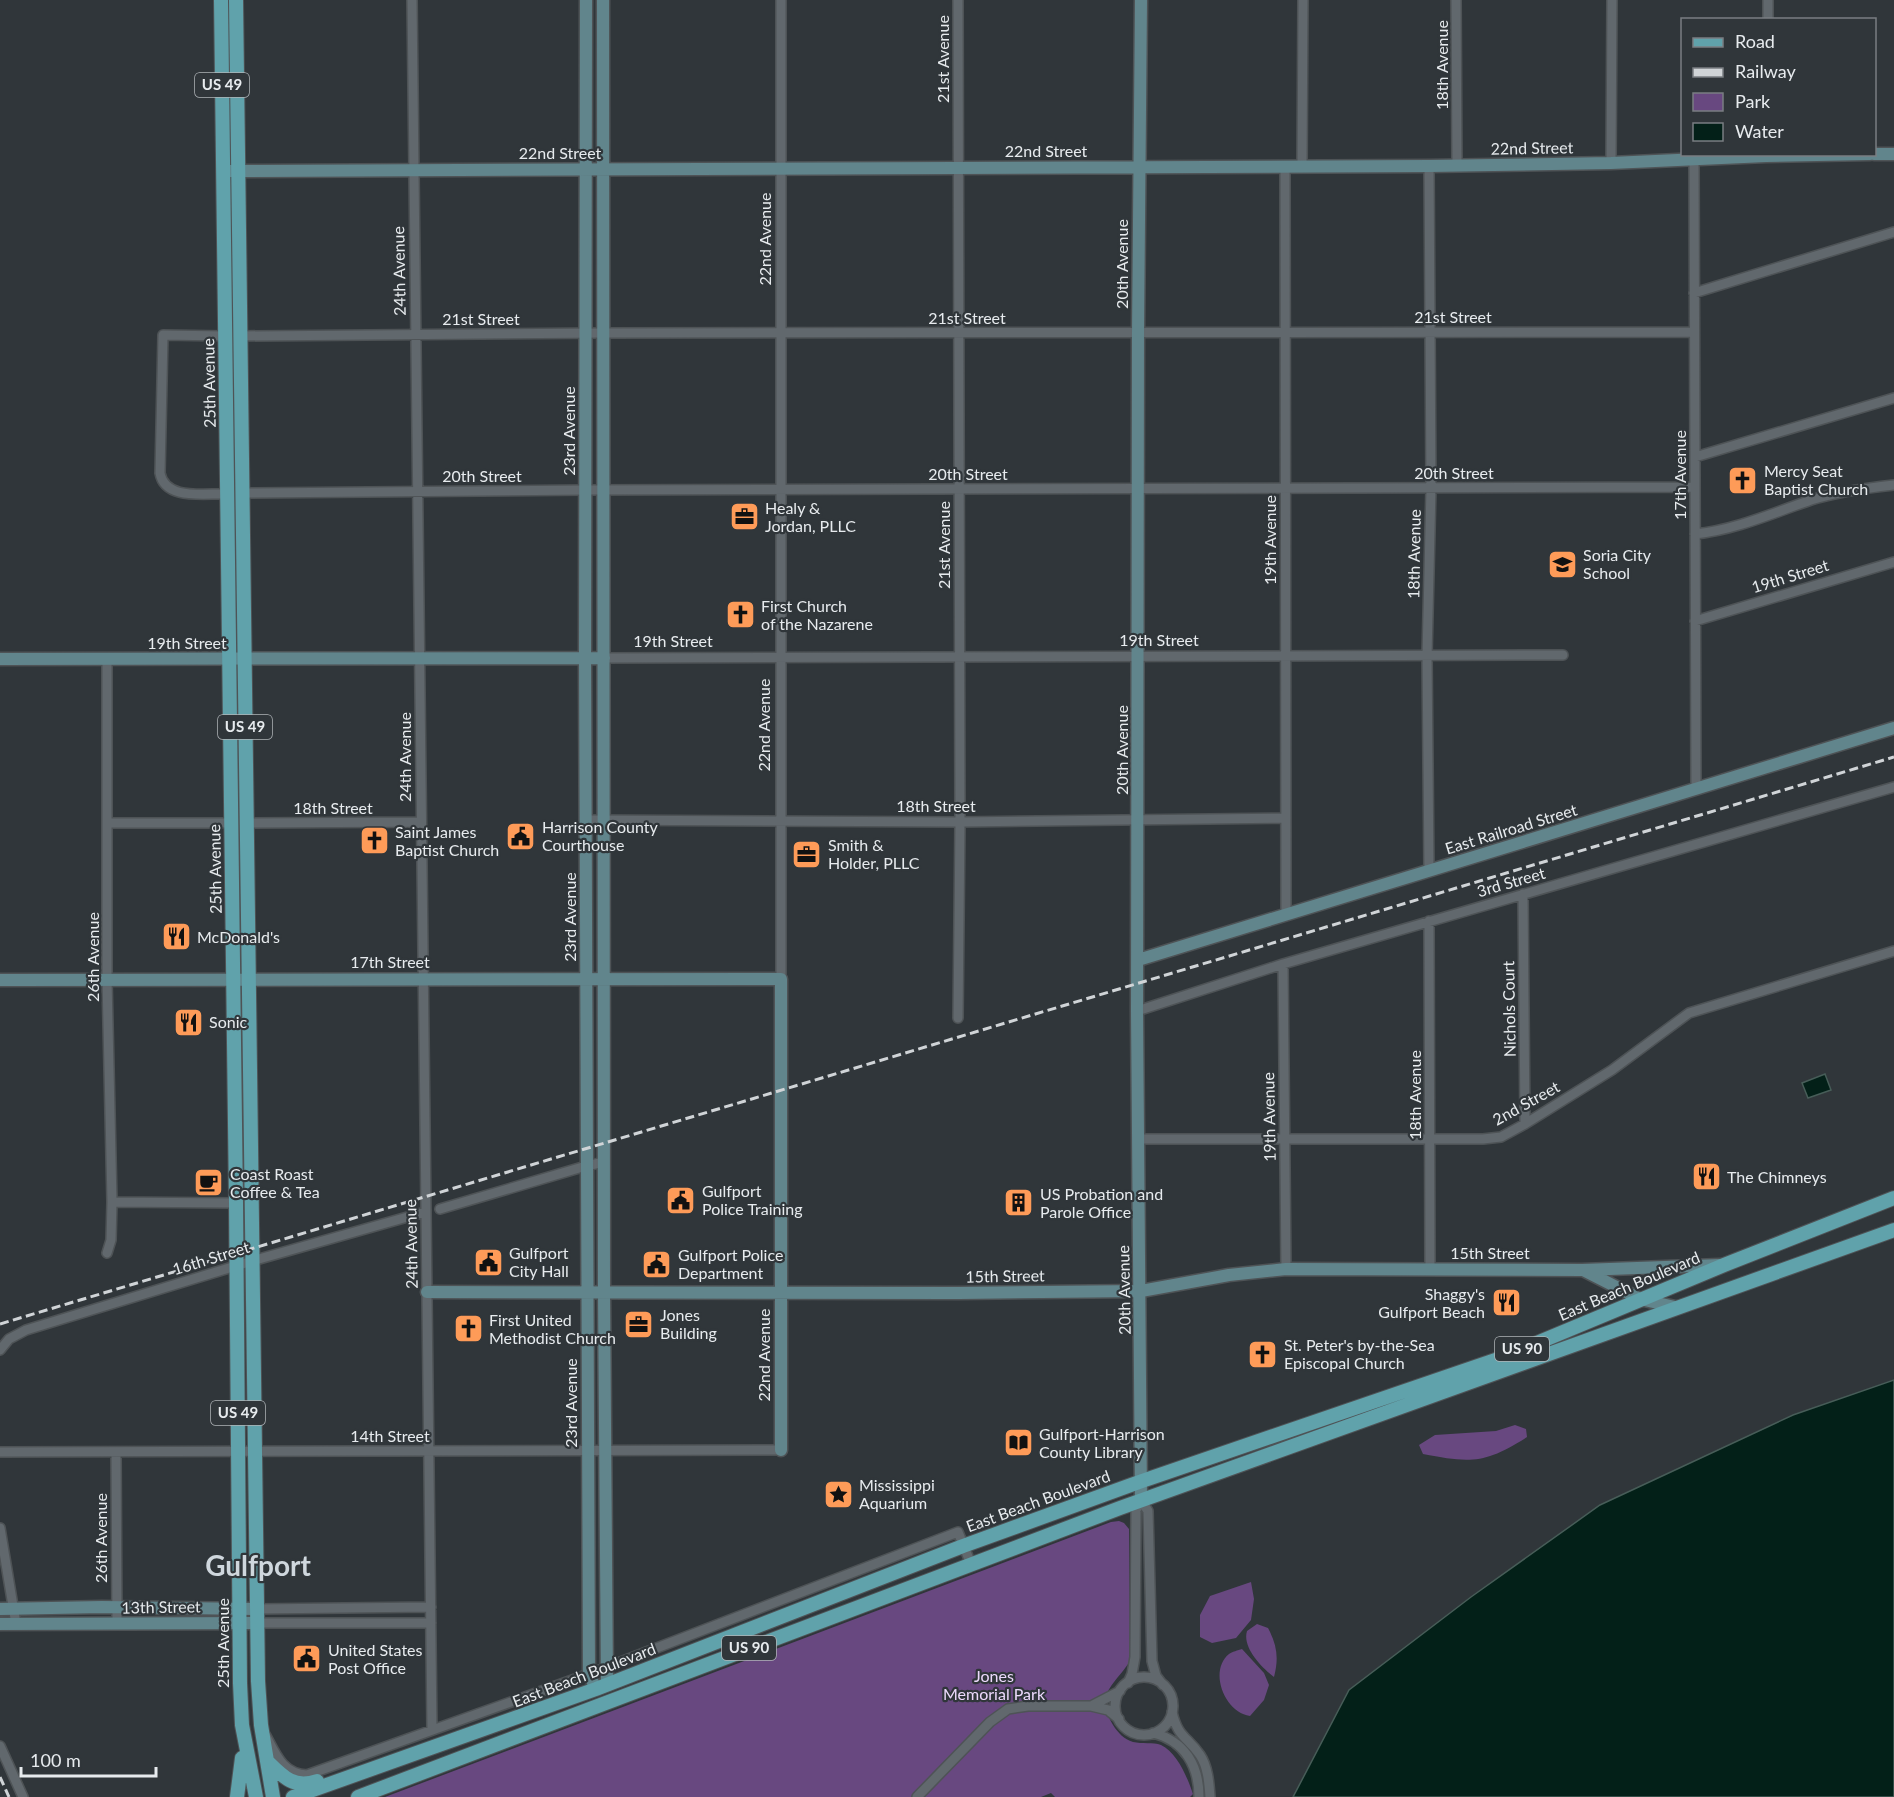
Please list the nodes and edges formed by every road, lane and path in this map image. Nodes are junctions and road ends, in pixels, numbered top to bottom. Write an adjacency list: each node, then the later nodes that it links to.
1 (221, 0): 30 (main road, 25th Avenue / US 49)
2 (236, 0): 28 (main road, 25th Avenue / US 49)
3 (412, 0): 29 (street, 24th Avenue)
4 (586, 0): 26 (street, 23rd Avenue)
5 (603, 0): 27 (street, 23rd Avenue)
6 (781, 0): 25 (street, 22nd Avenue)
7 (958, 0): 22 (street, 21st Avenue)
8 (1142, 0): 23 (street, 20th Avenue)
9 (1303, 0): 20 (street)
10 (1456, 0): 19 (street, 18th Avenue)
11 (1612, 0): 18 (street)
12 (1768, 0): 13 (street)
13 (1768, 18)
14 (1876, 154): 15 (street)
15 (1894, 154)
16 (1752, 156): 17 (street, 22nd Street)
17 (1694, 160): 18 (street, 22nd Street); 32 (street, 17th Avenue)
18 (1611, 163): 19 (street, 22nd Street)
19 (1457, 165): 21 (street, 22nd Street)
20 (1302, 166): 21 (street, 22nd Street); 24 (street, 22nd Street)
21 (1429, 166): 33 (street, 18th Avenue)
22 (958, 167): 23 (street, 22nd Street); 25 (street, 22nd Street); 38 (street, 21st Avenue)
23 (1139, 167): 24 (street, 22nd Street); 39 (street, 20th Avenue)
24 (1285, 167): 40 (street, 19th Avenue)
25 (781, 168): 27 (street, 22nd Street); 37 (street, 22nd Avenue)
26 (586, 169): 27 (street, 22nd Street); 29 (street, 22nd Street); 35 (street, 23rd Avenue)
27 (603, 169): 36 (street, 23rd Avenue)
28 (238, 170): 29 (street, 22nd Street); 30 (street, 22nd Street); 42 (main road, 25th Avenue / US 49)
29 (413, 170): 41 (street, 24th Avenue)
30 (223, 171): 42 (main road, 25th Avenue / US 49)
31 (1894, 232): 32 (street)
32 (1694, 293): 34 (street, 17th Avenue)
33 (1429, 332): 34 (street, 21st Street); 40 (street, 21st Street); 48 (street, 18th Avenue)
34 (1694, 332): 44 (street, 17th Avenue)
35 (586, 333): 36 (street, 21st Street); 41 (street, 21st Street); 51 (street, 23rd Avenue)
36 (603, 333): 37 (street, 21st Street); 52 (street, 23rd Avenue)
37 (781, 333): 38 (street, 21st Street); 53 (street, 22nd Avenue)
38 (959, 333): 39 (street, 21st Street); 49 (street, 21st Avenue)
39 (1137, 333): 40 (street, 21st Street); 50 (street, 20th Avenue)
40 (1285, 333): 47 (street, 19th Avenue)
41 (415, 334): 42 (street, 21st Street); 54 (street, 24th Avenue)
42 (233, 336): 55 (main road, 25th Avenue / US 49); 56 (main road, 25th Avenue / US 49); 56 (street, 21st Street)
43 (1894, 398): 44 (street)
44 (1695, 457): 46 (street, 17th Avenue)
45 (1894, 485): 57 (street)
46 (1695, 487): 48 (street, 20th Street); 57 (street, 17th Avenue)
47 (1285, 488): 48 (street, 20th Street); 50 (street, 20th Street); 62 (street, 19th Avenue)
48 (1431, 488): 63 (street, 18th Avenue)
49 (959, 489): 50 (street, 20th Street); 53 (street, 20th Street); 65 (street, 21st Avenue)
50 (1138, 489): 61 (street, 20th Avenue)
51 (586, 490): 52 (street, 20th Street); 54 (street, 20th Street); 67 (street, 23rd Avenue)
52 (603, 490): 53 (street, 20th Street); 68 (street, 23rd Avenue)
53 (781, 490): 64 (street, 22nd Avenue)
54 (417, 491): 55 (street, 20th Street); 66 (street, 24th Avenue)
55 (242, 493): 70 (main road, 25th Avenue / US 49)
56 (227, 494): 70 (main road, 25th Avenue / US 49)
57 (1695, 534): 59 (street, 17th Avenue)
58 (1894, 562): 59 (street, 19th Street)
59 (1695, 621): 74 (street, 17th Avenue)
60 (1563, 655): 63 (street, 19th Street)
61 (1138, 656): 62 (street, 19th Street); 65 (street, 19th Street); 78 (street, 20th Avenue)
62 (1285, 656): 63 (street, 19th Street); 75 (street, 19th Avenue)
63 (1427, 656): 85 (street, 18th Avenue)
64 (781, 657): 65 (street, 19th Street); 68 (street, 19th Street); 79 (street, 22nd Avenue)
65 (959, 657): 81 (street, 21st Avenue)
66 (419, 658): 67 (street, 19th Street); 70 (street, 19th Street); 80 (street, 24th Avenue)
67 (585, 658): 68 (street, 19th Street); 76 (street, 23rd Avenue)
68 (604, 658): 77 (street, 23rd Avenue)
69 (0, 659): 71 (street, 19th Street)
70 (236, 659): 71 (street, 19th Street); 83 (main road, 25th Avenue / US 49); 84 (main road, 25th Avenue / US 49)
71 (107, 660): 82 (street, 26th Avenue)
72 (1894, 728): 74 (street, East Railroad Street)
73 (1894, 787): 86 (street, 3rd Street)
74 (1696, 789): 85 (street, East Railroad Street)
75 (1285, 818): 78 (street, 18th Street); 87 (street, 19th Avenue)
76 (587, 820): 77 (street, 18th Street); 95 (street, 23rd Avenue)
77 (604, 820): 79 (street, 18th Street); 96 (street, 23rd Avenue)
78 (1138, 820): 81 (street, 18th Street); 90 (street, 20th Avenue)
79 (781, 821): 81 (street, 18th Street); 97 (street, 22nd Avenue)
80 (421, 822): 84 (street, 18th Street); 94 (street, 24th Avenue)
81 (960, 822): 101 (street, 21st Avenue)
82 (107, 823): 83 (street); 99 (street, 26th Avenue)
83 (231, 823): 92 (main road, 25th Avenue / US 49)
84 (246, 823): 93 (main road, 25th Avenue / US 49)
85 (1429, 871): 87 (street, East Railroad Street)
86 (1523, 894): 88 (street, 3rd Street); 102 (street, Nichols Court)
87 (1286, 913): 90 (street, East Railroad Street)
88 (1429, 921): 91 (street, 3rd Street); 103 (street, 18th Avenue)
89 (1894, 951): 102 (street, 2nd Street)
90 (1138, 960): 100 (street, 20th Avenue)
91 (1282, 964): 100 (street, 3rd Street); 105 (street, 19th Avenue)
92 (233, 979): 93 (street, 17th Street); 99 (street, 17th Street); 110 (main road, 25th Avenue / US 49)
93 (248, 979): 94 (street, 17th Street); 115 (main road, 25th Avenue / US 49)
94 (423, 979): 95 (street, 17th Street); 112 (street, 24th Avenue)
95 (587, 979): 96 (street, 17th Street); 107 (street, 23rd Avenue)
96 (604, 979): 97 (street, 17th Street); 106 (street, 23rd Avenue)
97 (781, 979): 125 (street, 22nd Avenue)
98 (0, 980): 99 (street, 17th Street)
99 (107, 980): 109 (street, 26th Avenue)
100 (1137, 1011): 104 (street, 20th Avenue)
101 (958, 1018)
102 (1525, 1124): 103 (street, 2nd Street)
103 (1430, 1138): 105 (street, 2nd Street); 119 (street, 18th Avenue)
104 (1138, 1139): 105 (street, 2nd Street); 121 (street, 20th Avenue)
105 (1284, 1139): 118 (street, 19th Avenue)
106 (604, 1162): 107 (street); 124 (street, 23rd Avenue)
107 (586, 1166): 111 (street); 123 (street, 23rd Avenue)
108 (1894, 1198): 116 (main road, East Beach Boulevard / US 90)
109 (112, 1202): 110 (street); 114 (street, 26th Avenue)
110 (236, 1203): 117 (main road, 25th Avenue / US 49)
111 (440, 1209)
112 (425, 1212): 115 (street, 16th Street); 122 (street, 24th Avenue)
113 (1894, 1230): 127 (main road, East Beach Boulevard / US 90)
114 (107, 1252)
115 (252, 1261): 117 (street, 16th Street); 138 (main road, 25th Avenue / US 49)
116 (1724, 1265): 120 (street, 15th Street); 126 (main road, East Beach Boulevard / US 90)
117 (236, 1266): 128 (street, 16th Street); 137 (main road, 25th Avenue / US 49)
118 (1286, 1269): 119 (street, 15th Street); 121 (street, 15th Street)
119 (1430, 1269): 120 (street, 15th Street)
120 (1582, 1270): 126 (street, 15th Street)
121 (1141, 1291): 125 (street, 15th Street); 139 (street, 20th Avenue)
122 (427, 1292): 123 (street, 15th Street); 134 (street, 24th Avenue)
123 (586, 1292): 124 (street, 15th Street); 129 (street, 23rd Avenue)
124 (604, 1292): 125 (street, 15th Street); 130 (street, 23rd Avenue)
125 (781, 1292): 133 (street, 22nd Avenue)
126 (1640, 1299): 127 (street, 15th Street); 139 (main road, East Beach Boulevard / US 90)
127 (1675, 1307): 140 (main road, East Beach Boulevard / US 90)
128 (0, 1350)
129 (587, 1391): 130 (street); 131 (street, 23rd Avenue)
130 (605, 1399): 132 (street, 23rd Avenue)
131 (588, 1450): 132 (street, 14th Street); 134 (street, 14th Street); 156 (street, 23rd Avenue)
132 (606, 1450): 133 (street, 14th Street); 155 (street, 23rd Avenue)
133 (781, 1450)
134 (429, 1451): 138 (street, 14th Street); 145 (street, 24th Avenue)
135 (0, 1452): 136 (street, 14th Street)
136 (116, 1452): 137 (street, 14th Street); 144 (street, 26th Avenue)
137 (239, 1452): 138 (street, 14th Street); 149 (main road, 25th Avenue / US 49)
138 (256, 1452): 148 (main road, 25th Avenue / US 49)
139 (1142, 1481): 140 (street, 20th Avenue); 142 (main road, East Beach Boulevard / US 90)
140 (1141, 1500): 143 (main road, East Beach Boulevard / US 90); 157 (street, 20th Avenue); 158 (street, 20th Avenue)
141 (0, 1528): 146 (street)
142 (963, 1546): 143 (street); 155 (street); 159 (main road, East Beach Boulevard / US 90)
143 (971, 1564): 176 (main road, East Beach Boulevard / US 90)
144 (117, 1606): 146 (street, 13th Street); 149 (street, 13th Street); 154 (street, 26th Avenue)
145 (431, 1607): 148 (street, 13th Street); 151 (street, 24th Avenue)
146 (14, 1608): 147 (street, 13th Street); 153 (street)
147 (0, 1609)
148 (257, 1609): 149 (street, 13th Street); 150 (main road, 25th Avenue / US 49)
149 (240, 1616): 150 (street, 13th Street); 154 (street, 13th Street); 168 (main road, 25th Avenue / US 49)
150 (257, 1623): 151 (street, 13th Street); 165 (main road, 25th Avenue / US 49)
151 (431, 1623): 166 (street, 24th Avenue)
152 (0, 1624): 153 (street, 13th Street)
153 (16, 1624): 154 (street, 13th Street)
154 (117, 1624)
155 (607, 1667): 156 (street); 159 (street, 23rd Avenue)
156 (589, 1674): 159 (street, 23rd Avenue); 166 (street)
157 (1128, 1683): 158 (street); 160 (street)
158 (1163, 1685): 162 (street)
159 (602, 1687): 164 (main road, East Beach Boulevard / US 90)
160 (1119, 1691): 161 (street); 163 (street)
161 (1091, 1706): 163 (street); 177 (street)
162 (1172, 1712): 167 (street); 179 (street)
163 (1119, 1719): 167 (street)
164 (508, 1721): 170 (main road); 175 (main road, East Beach Boulevard / US 90)
165 (261, 1725): 166 (street); 170 (main road, US 49)
166 (432, 1731)
167 (1153, 1733): 178 (street)
168 (244, 1738): 172 (main road); 173 (main road, US 49)
169 (0, 1746): 171 (street)
170 (267, 1761): 174 (main road, US 49)
171 (23, 1797)
172 (237, 1797)
173 (256, 1797)
174 (273, 1797)
175 (294, 1797)
176 (358, 1797)
177 (917, 1797)
178 (1199, 1797)
179 (1210, 1797)

